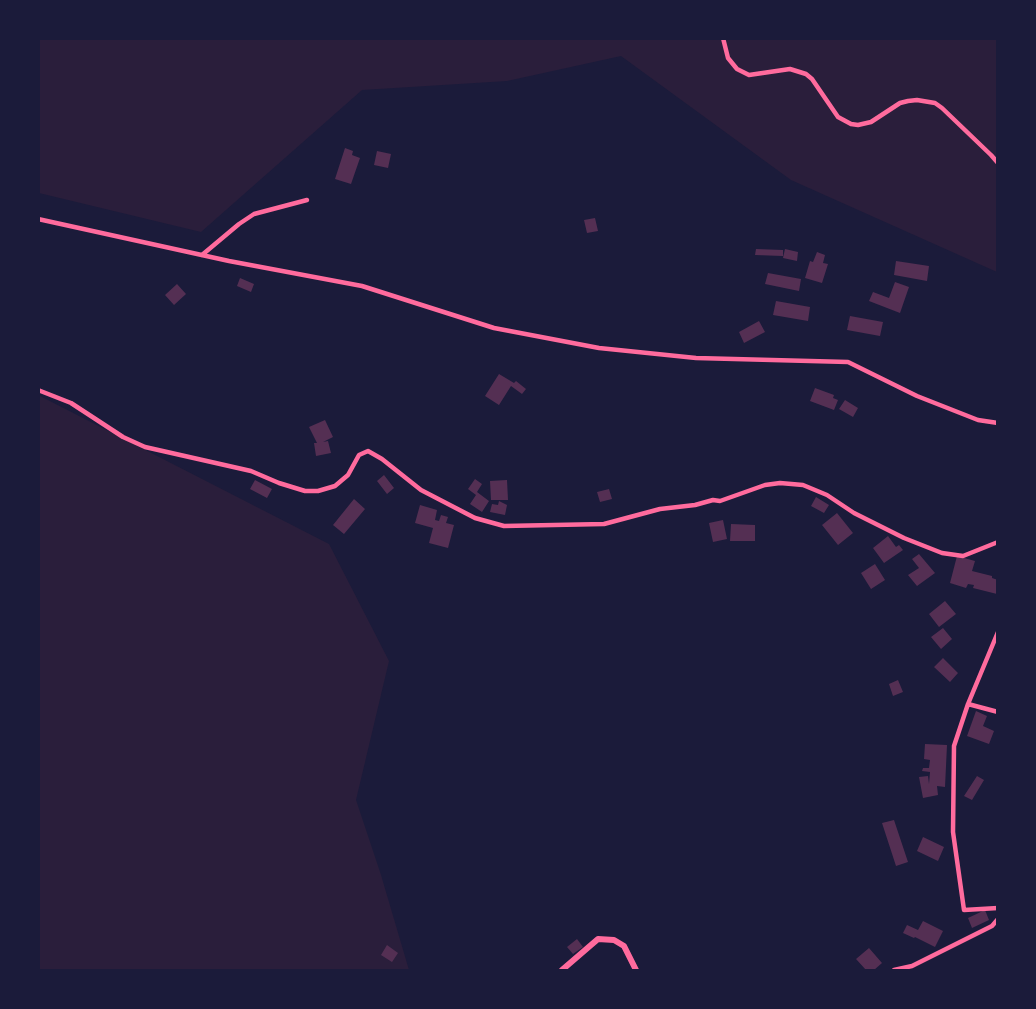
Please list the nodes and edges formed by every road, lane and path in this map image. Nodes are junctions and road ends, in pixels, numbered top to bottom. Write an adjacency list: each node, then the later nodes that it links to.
1 (723, 38): 2 (street)
2 (998, 163)
3 (307, 200): 5 (street)
4 (38, 219): 5 (street)
5 (201, 255): 7 (street)
6 (38, 390): 8 (street)
7 (998, 423)
8 (998, 542)
9 (998, 632): 11 (street)
10 (998, 647): 11 (street)
11 (990, 649): 12 (street)
12 (968, 704): 13 (street); 14 (street)
13 (998, 712)
14 (998, 908)
15 (998, 919): 18 (street)
16 (562, 971): 17 (street)
17 (636, 971)
18 (894, 971)

